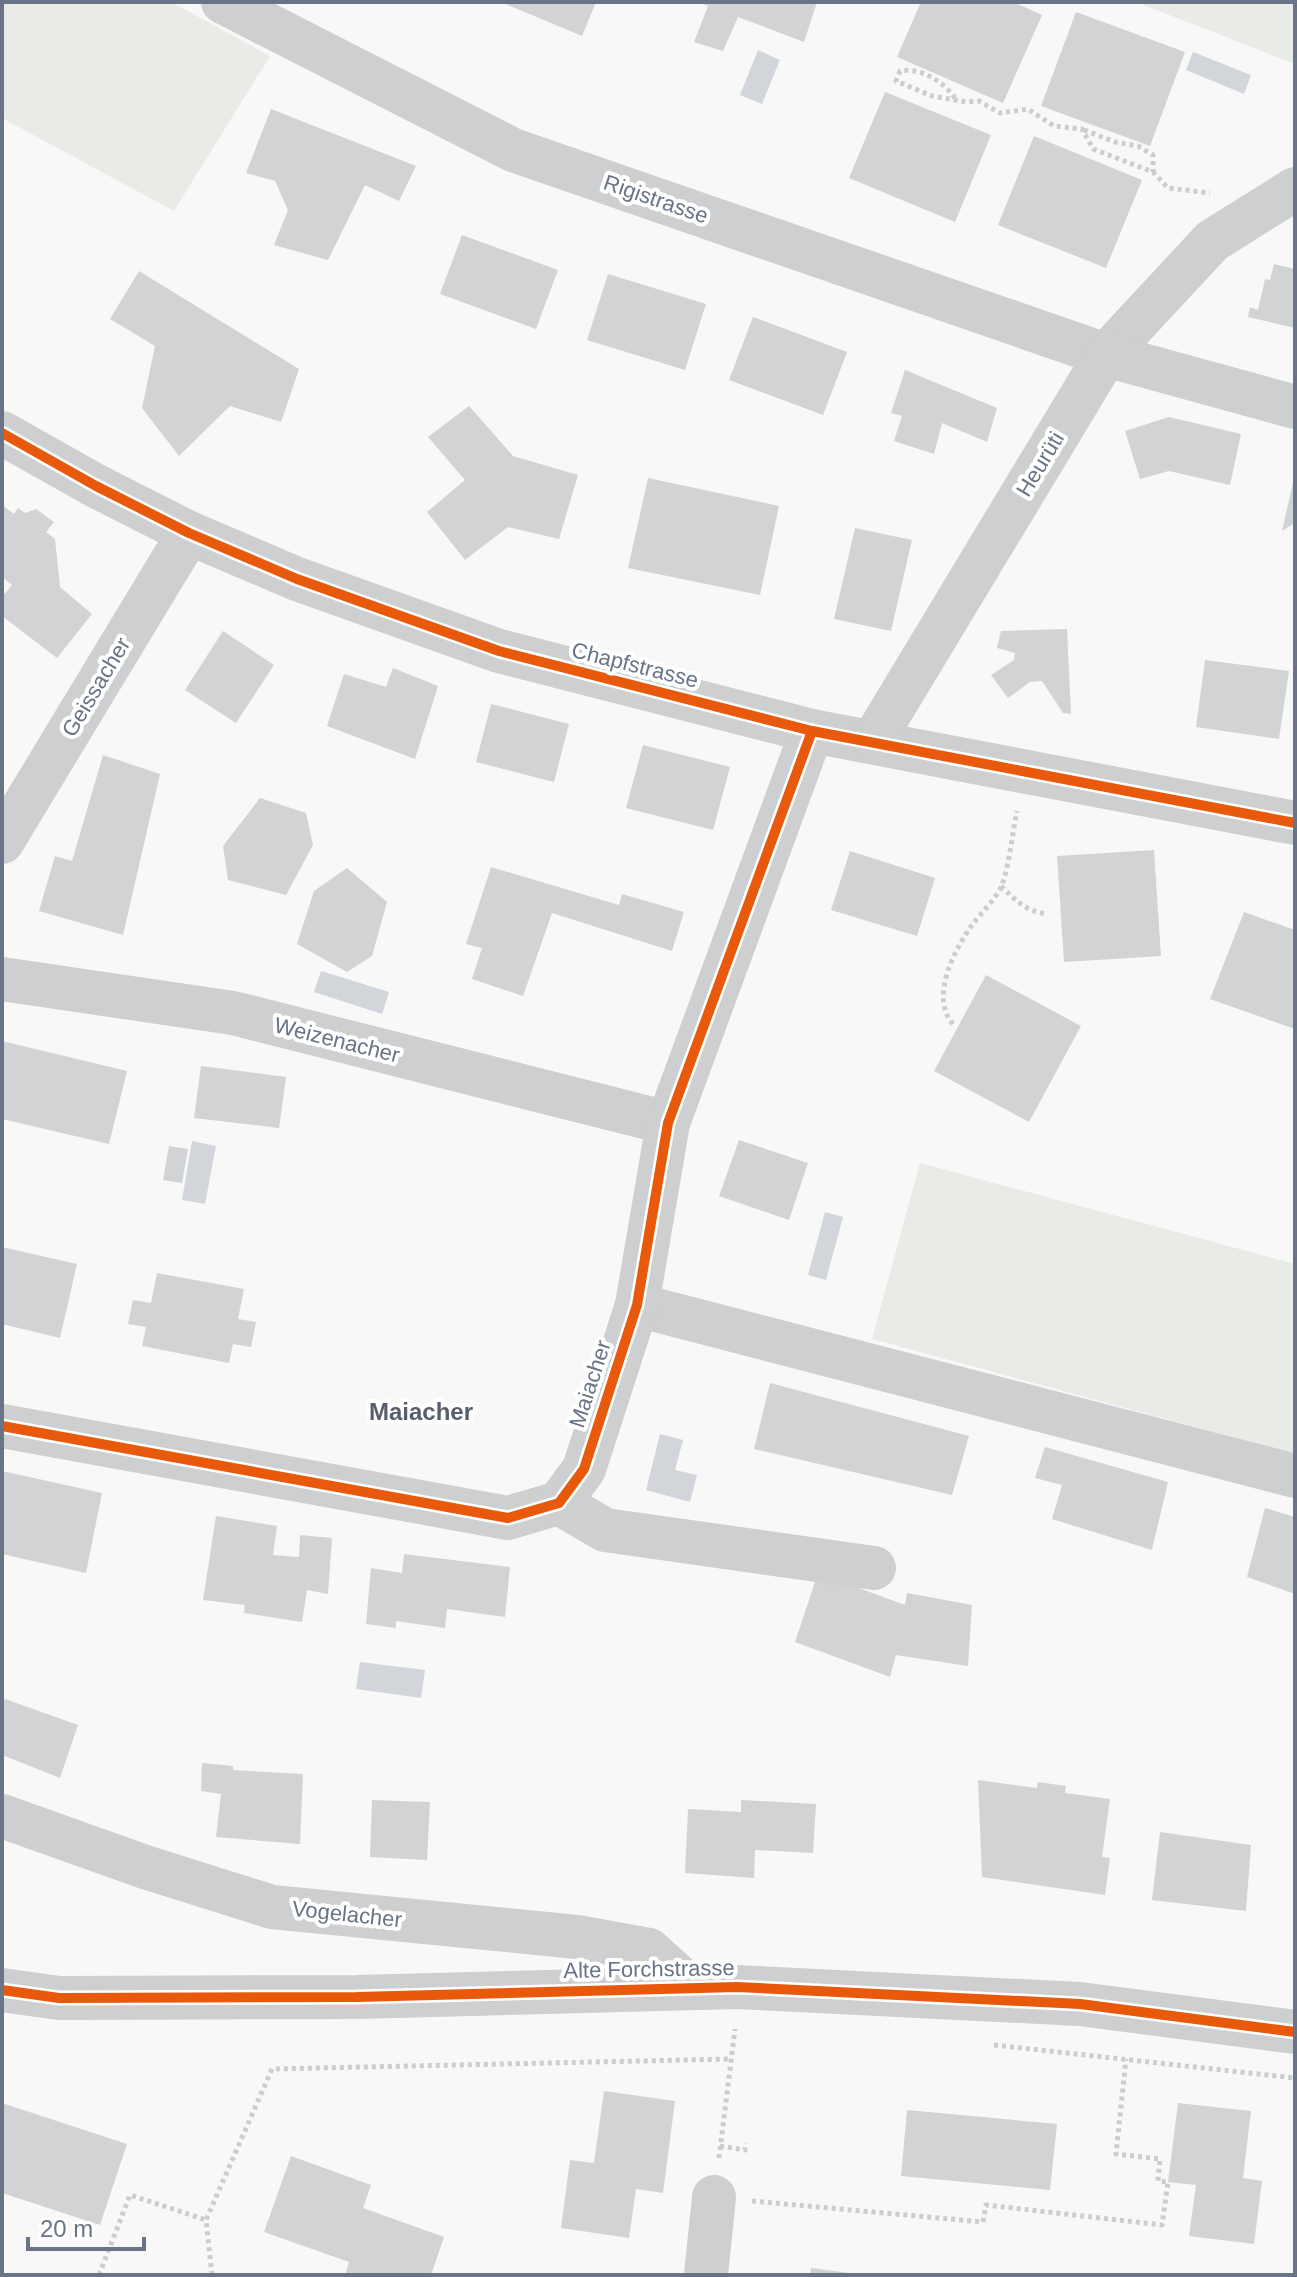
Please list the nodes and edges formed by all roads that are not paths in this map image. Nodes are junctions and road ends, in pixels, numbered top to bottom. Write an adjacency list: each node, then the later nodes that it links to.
1 (223, 2): 3 (street, Rigistrasse)
2 (1295, 189): 3 (street, Heurüti)
3 (1106, 355): 4 (street); 8 (street, Heurüti)
4 (1295, 407)
5 (2, 433): 6 (street, Chapfstrasse)
6 (189, 533): 7 (street, Chapfstrasse); 10 (street, Geissacher)
7 (812, 731): 8 (street, Chapfstrasse); 12 (street, Maiacher)
8 (873, 741): 9 (street, Chapfstrasse)
9 (1295, 823)
10 (2, 842)
11 (2, 979): 12 (street, Weizenacher)
12 (668, 1123): 13 (street, Maiacher)
13 (637, 1305): 15 (street); 16 (street, Maiacher)
14 (2, 1426): 16 (street)
15 (1295, 1476)
16 (559, 1503): 17 (street)
17 (874, 1568)
18 (2, 1816): 19 (street, Vogelacher)
19 (691, 1988): 20 (street, Alte Forchstrasse); 21 (street, Alte Forchstrasse)
20 (2, 1990)
21 (1295, 2032)
22 (714, 2197): 23 (street)
23 (706, 2275)

